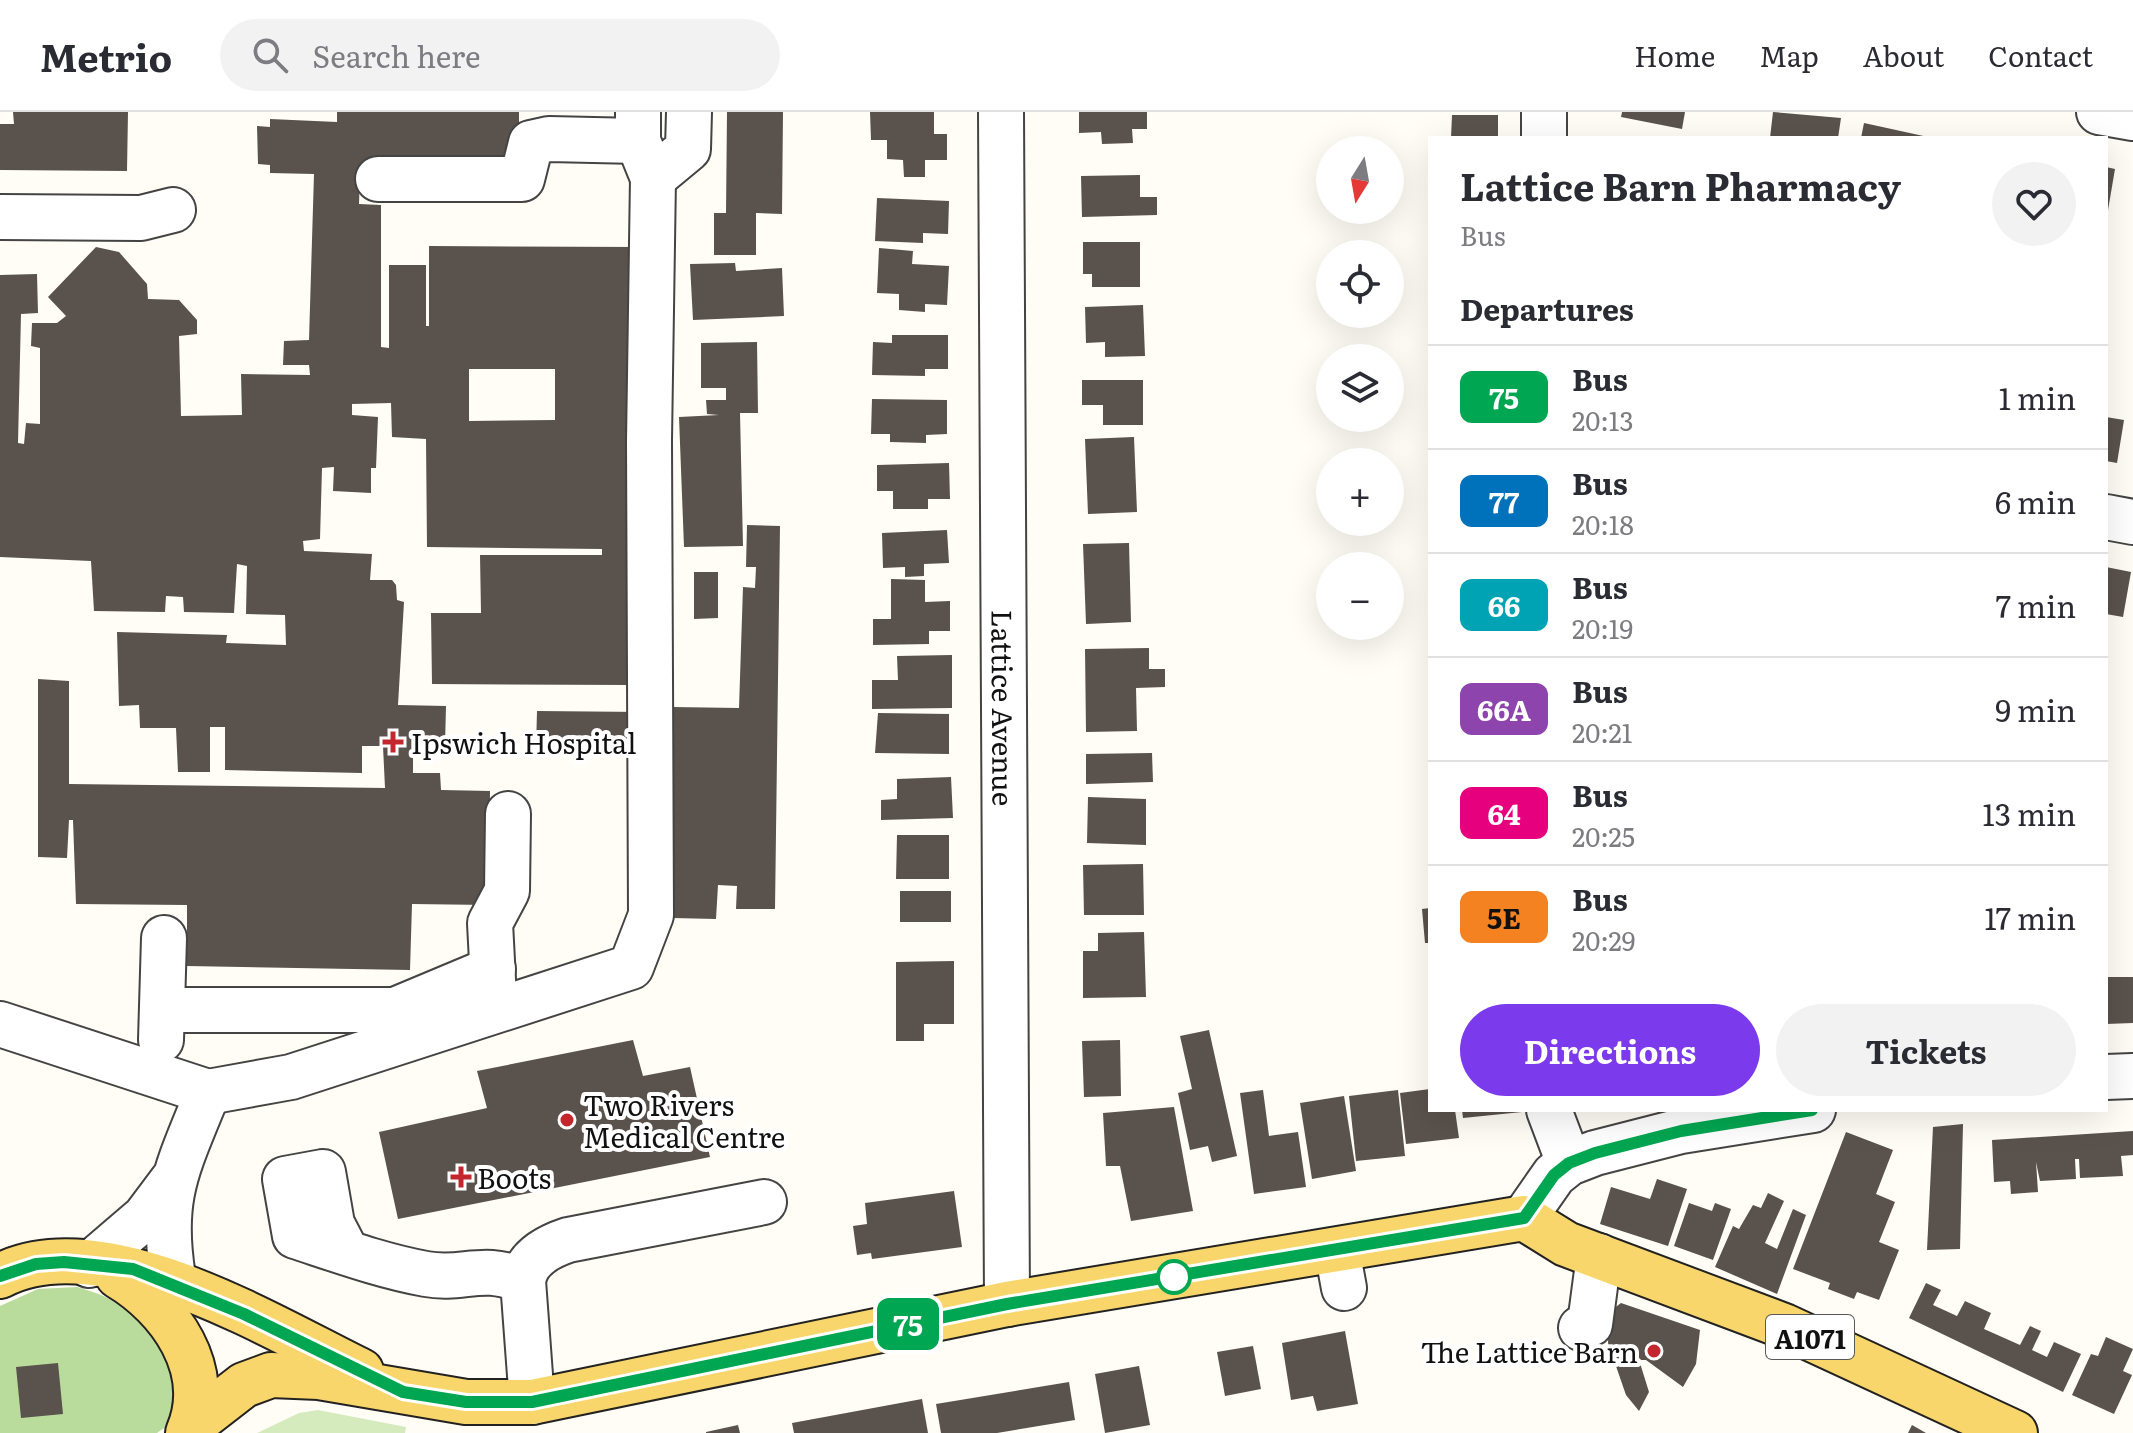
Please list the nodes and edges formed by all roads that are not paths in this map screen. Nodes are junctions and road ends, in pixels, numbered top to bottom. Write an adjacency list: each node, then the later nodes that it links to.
1 (689, 112): 8 (street)
2 (1001, 112): 36 (street, Lattice Avenue)
3 (1544, 112): 7 (street)
4 (2099, 112): 5 (street)
5 (2133, 118)
6 (549, 126): 8 (street); 9 (street)
7 (1544, 136)
8 (643, 144): 18 (street)
9 (378, 179)
10 (173, 210): 11 (street)
11 (0, 217)
12 (2108, 517): 13 (street)
13 (2133, 522)
14 (508, 814): 16 (street)
15 (164, 938): 17 (street)
16 (493, 969): 17 (street); 18 (street)
17 (162, 1010): 20 (street)
18 (495, 1012): 23 (street)
19 (0, 1024): 20 (street)
20 (159, 1074): 23 (street)
21 (2133, 1076): 22 (street)
22 (2108, 1077)
23 (208, 1092): 27 (street)
24 (1550, 1112): 26 (street)
25 (1800, 1112): 26 (street)
26 (1569, 1163): 29 (street)
27 (172, 1181): 32 (street); 35 (street)
28 (764, 1202): 34 (street)
29 (1524, 1218): 31 (main road, A1071); 36 (main road)
30 (347, 1253): 34 (street)
31 (1599, 1256): 37 (street); 41 (main road, A1071)
32 (89, 1265): 33 (main road); 35 (main road); 40 (main road)
33 (0, 1276)
34 (523, 1281): 39 (street)
35 (174, 1283): 38 (main road)
36 (1007, 1304): 39 (main road)
37 (1581, 1328)
38 (403, 1392): 39 (main road); 40 (main road)
39 (532, 1402)
40 (187, 1431)
41 (2015, 1433)

